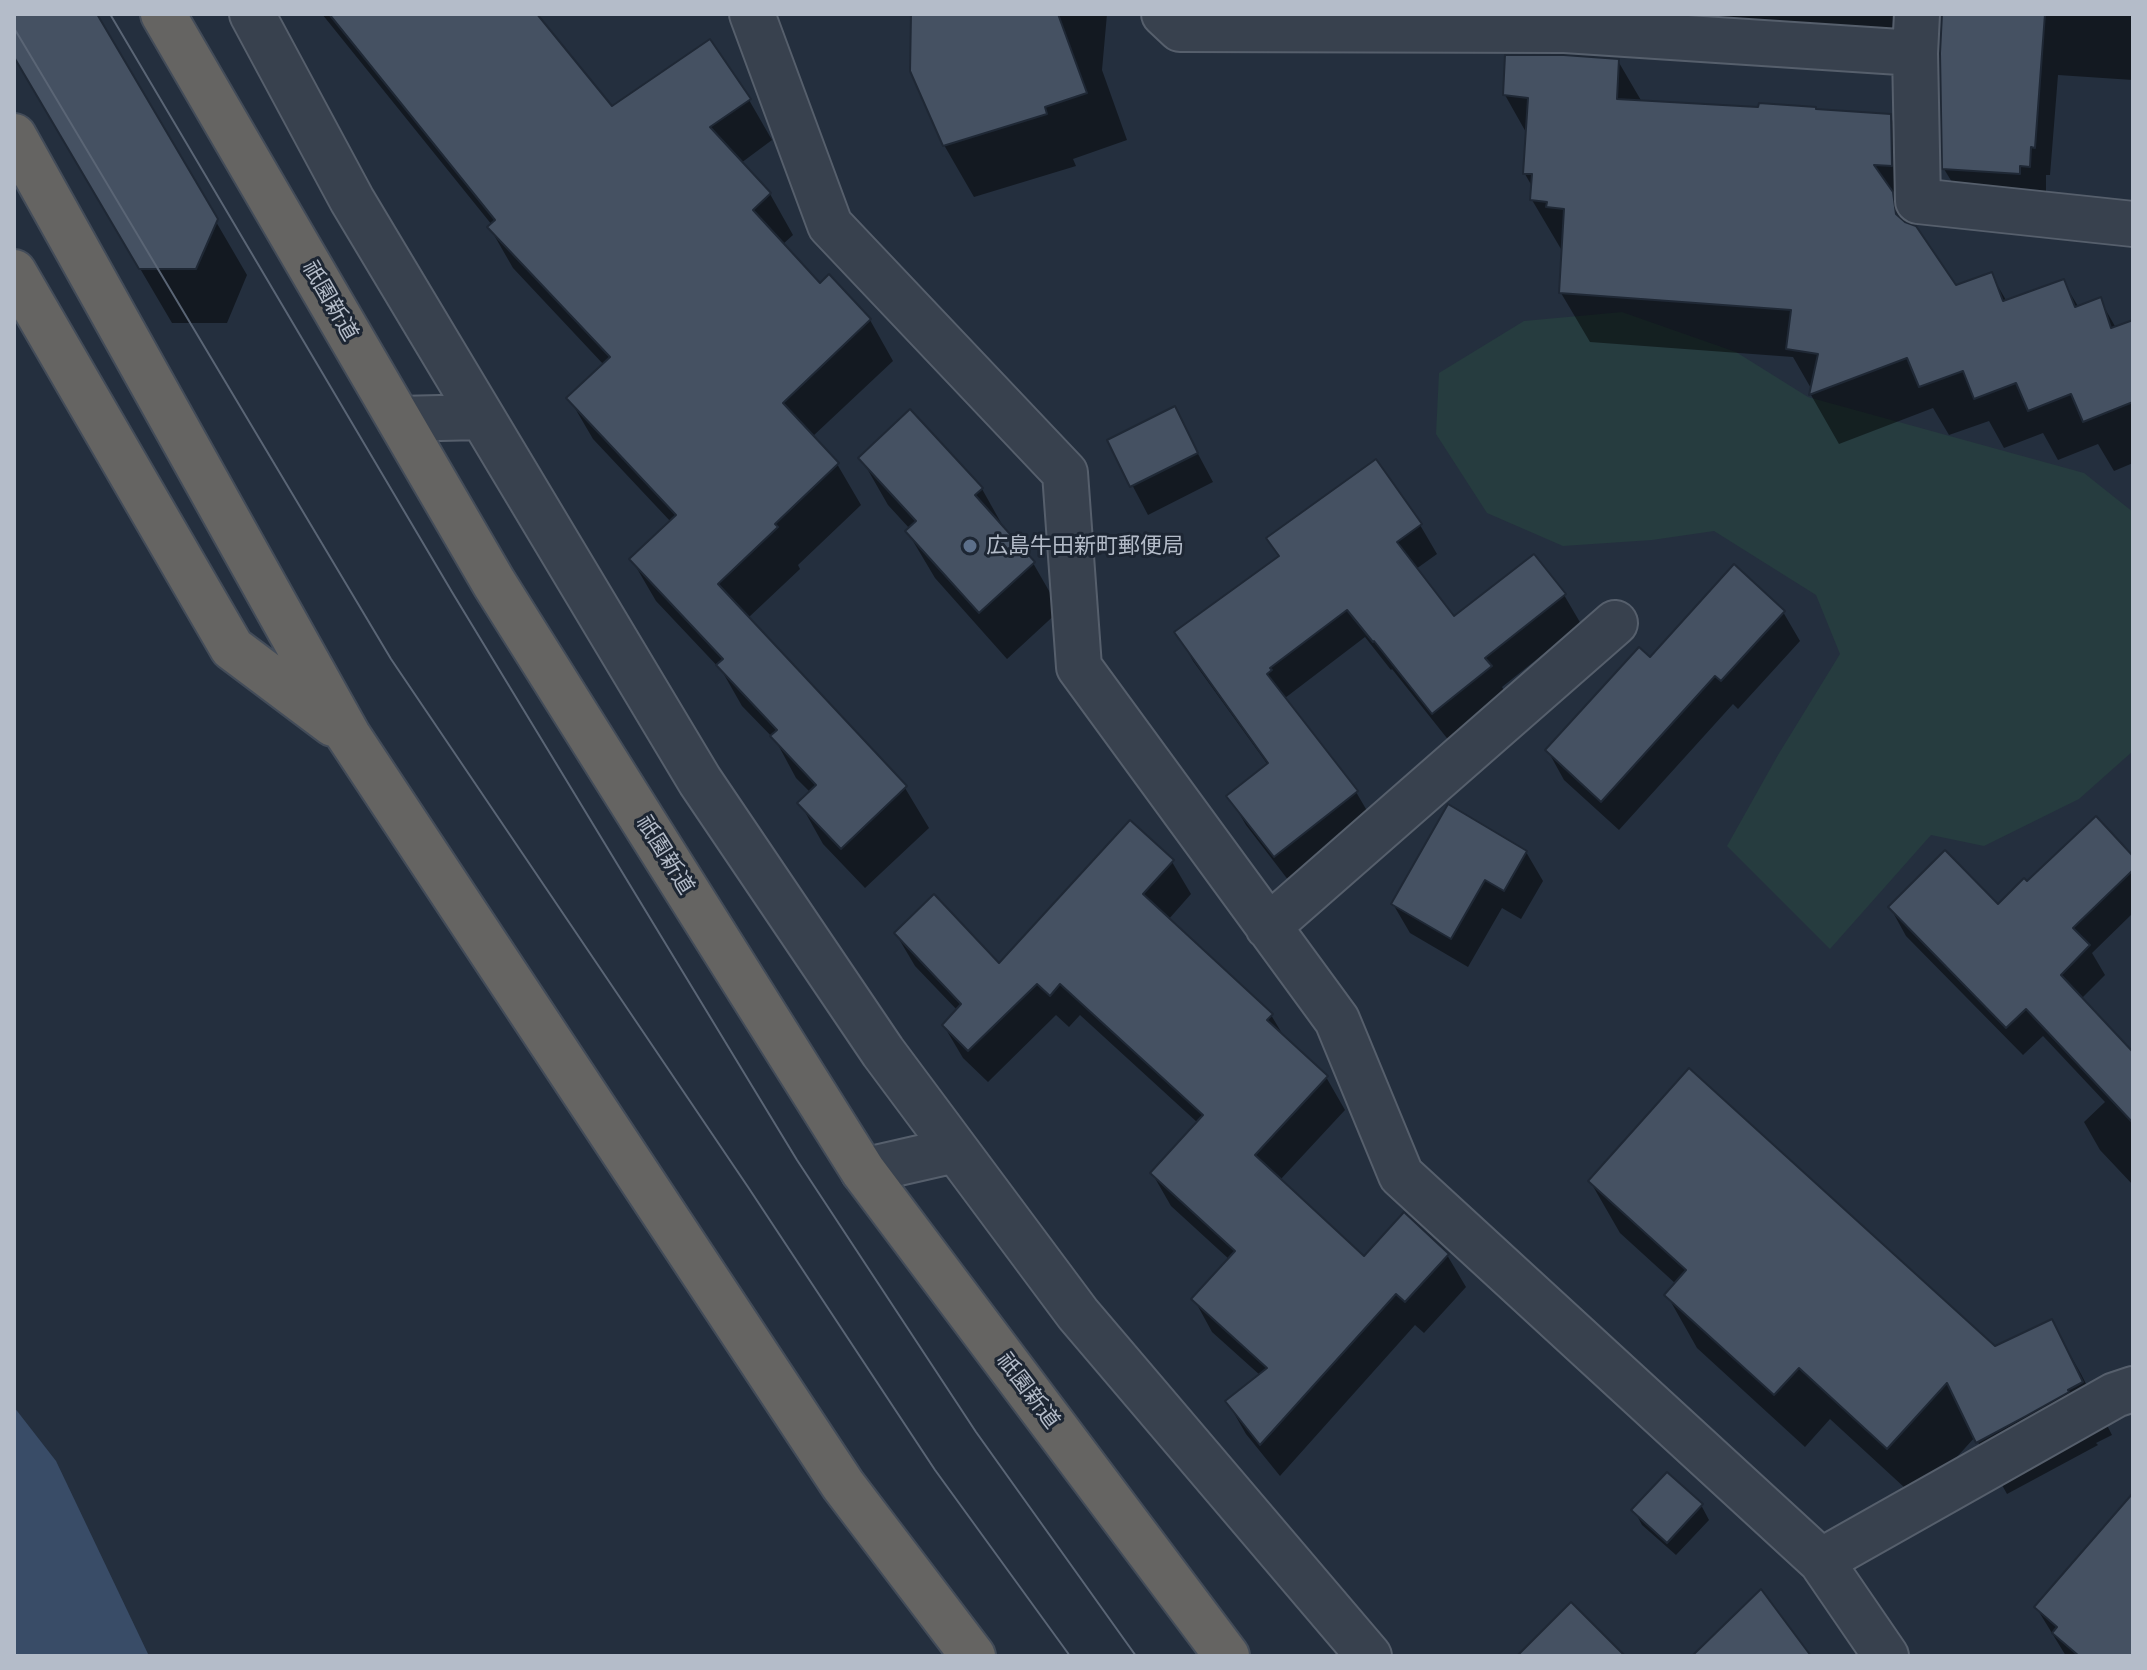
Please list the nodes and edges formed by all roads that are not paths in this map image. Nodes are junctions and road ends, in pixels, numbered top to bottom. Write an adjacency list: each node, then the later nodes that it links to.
1 (163, 14): 11 (highway, 祇園新道)
2 (252, 14): 10 (street)
3 (752, 14): 14 (street)
4 (1164, 14): 5 (street)
5 (1565, 22): 6 (street)
6 (1916, 34): 8 (street)
7 (14, 136): 13 (highway)
8 (2133, 224)
9 (14, 272): 13 (highway)
10 (481, 417): 11 (street); 15 (street)
11 (399, 419): 16 (highway, 祇園新道)
12 (1615, 623): 14 (street)
13 (348, 735): 19 (highway)
14 (1268, 927): 18 (street)
15 (955, 1150): 16 (street); 21 (street)
16 (863, 1171): 20 (highway, 祇園新道)
17 (2133, 1389): 18 (street)
18 (1821, 1561): 22 (street)
19 (973, 1656)
20 (1227, 1656)
21 (1369, 1656)
22 (1886, 1656)

